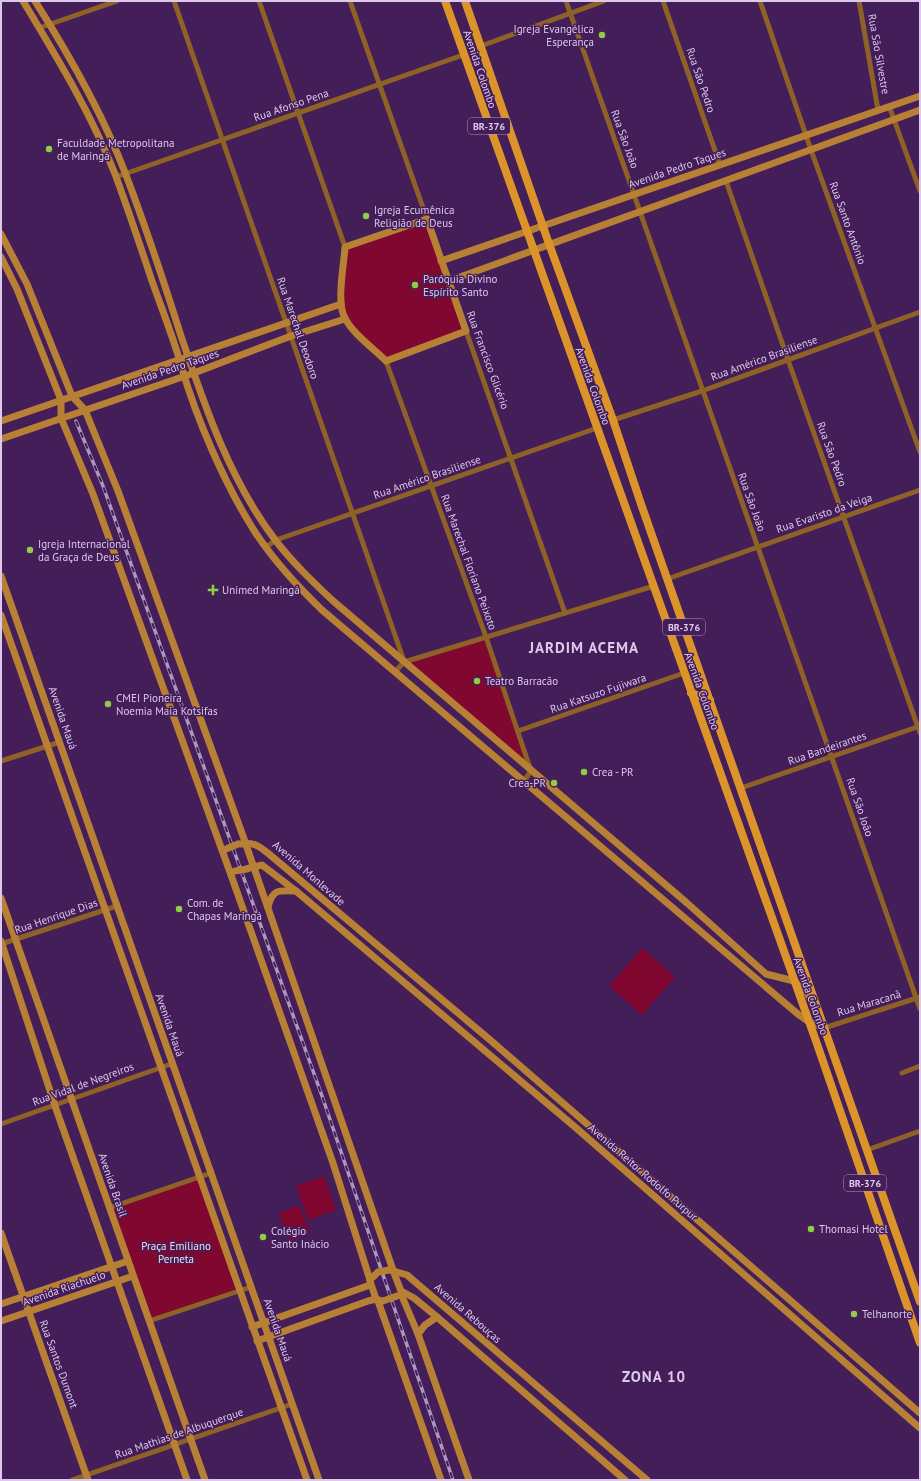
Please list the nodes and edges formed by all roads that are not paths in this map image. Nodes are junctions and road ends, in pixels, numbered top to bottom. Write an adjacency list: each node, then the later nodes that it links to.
1 (22, 1): 16 (main road)
2 (36, 1): 15 (main road)
3 (117, 1): 15 (street)
4 (174, 1): 29 (street, Rua Marechal Deodoro)
5 (259, 1): 26 (street)
6 (350, 1): 19 (street, Rua Francisco Glicério)
7 (445, 1): 18 (main road, Avenida Colombo / BR-376)
8 (464, 1): 17 (main road, Avenida Colombo / BR-376)
9 (566, 1): 14 (street, Rua São João)
10 (604, 1): 14 (street)
11 (663, 1): 31 (street, Rua São Pedro)
12 (760, 1): 28 (street, Rua Santo Antônio)
13 (859, 1): 24 (street, Rua São Silvestre)
14 (570, 13): 17 (street); 36 (street, Rua São João)
15 (50, 24): 16 (street); 21 (main road)
16 (39, 28): 22 (main road)
17 (480, 46): 39 (main road, Avenida Colombo / BR-376)
18 (464, 55): 19 (street, Rua Afonso Pena); 40 (main road, Avenida Colombo / BR-376)
19 (379, 85): 26 (street, Rua Afonso Pena); 38 (street, Rua Francisco Glicério)
20 (920, 96): 23 (main road, Avenida Pedro Taques)
21 (92, 101): 22 (main road); 32 (main road)
22 (83, 106): 33 (main road)
23 (889, 106): 24 (main road, Avenida Pedro Taques); 27 (street)
24 (878, 110): 28 (main road, Avenida Pedro Taques)
25 (920, 110): 27 (main road)
26 (300, 113): 29 (street, Rua Afonso Pena); 43 (street)
27 (895, 119): 30 (main road); 35 (street)
28 (806, 135): 30 (street, Rua Santo Antônio); 31 (main road, Avenida Pedro Taques)
29 (222, 140): 32 (street, Rua Afonso Pena); 55 (street, Rua Marechal Deodoro)
30 (811, 150): 34 (main road); 56 (street, Rua Santo Antônio)
31 (720, 165): 36 (main road, Avenida Pedro Taques)
32 (125, 173): 33 (street, Rua Afonso Pena); 50 (main road)
33 (116, 177): 51 (main road)
34 (726, 181): 37 (main road); 61 (street, Rua São Pedro)
35 (920, 191)
36 (635, 195): 37 (street, Rua São João); 39 (main road, Avenida Pedro Taques)
37 (640, 211): 42 (main road); 65 (street, Rua São João)
38 (426, 219): 43 (main road); 46 (main road, Rua Francisco Glicério)
39 (544, 226): 40 (main road, Avenida Pedro Taques); 42 (main road, Avenida Colombo / BR-376)
40 (526, 232): 44 (main road, Avenida Colombo / BR-376); 46 (main road, Avenida Pedro Taques)
41 (1, 234): 48 (main road)
42 (549, 245): 44 (main road); 70 (main road, Avenida Colombo / BR-376)
43 (345, 247): 52 (main road)
44 (533, 251): 47 (main road); 72 (main road, Avenida Colombo / BR-376)
45 (1, 257): 49 (main road)
46 (441, 261): 47 (main road, Rua Francisco Glicério)
47 (448, 281): 57 (main road, Rua Francisco Glicério)
48 (27, 284): 49 (main road); 66 (main road)
49 (17, 289): 67 (main road)
50 (170, 302): 51 (main road); 59 (main road)
51 (161, 304): 60 (main road)
52 (341, 304): 54 (main road); 55 (main road, Avenida Pedro Taques)
53 (920, 312): 56 (street, Rua Américo Brasiliense)
54 (345, 319): 58 (main road, Avenida Pedro Taques); 62 (main road)
55 (286, 322): 58 (street, Rua Marechal Deodoro); 59 (main road, Avenida Pedro Taques)
56 (876, 328): 61 (street, Rua Américo Brasiliense); 76 (street, Rua Santo Antônio)
57 (466, 331): 62 (main road); 77 (street, Rua Francisco Glicério)
58 (291, 336): 63 (main road, Avenida Pedro Taques); 84 (street, Rua Marechal Deodoro)
59 (188, 356): 60 (main road, Avenida Pedro Taques); 63 (main road)
60 (179, 359): 64 (main road); 66 (main road, Avenida Pedro Taques)
61 (788, 360): 65 (street, Rua Américo Brasiliense); 85 (street, Rua São Pedro)
62 (386, 361): 78 (street, Rua Marechal Floriano Peixoto)
63 (194, 373): 64 (main road, Avenida Pedro Taques); 73 (main road)
64 (185, 376): 68 (main road, Avenida Pedro Taques); 75 (main road)
65 (702, 391): 70 (street, Rua Américo Brasiliense); 88 (street, Rua São João)
66 (72, 396): 67 (main road, Avenida Pedro Taques); 68 (main road)
67 (61, 400): 69 (main road); 71 (main road, Avenida Pedro Taques)
68 (84, 410): 69 (main road, Avenida Pedro Taques); 111 (main road)
69 (61, 418): 74 (main road, Avenida Pedro Taques); 112 (main road)
70 (613, 420): 80 (main road, Avenida Colombo / BR-376)
71 (1, 421)
72 (597, 428): 77 (street, Rua Américo Brasiliense); 81 (main road, Avenida Colombo / BR-376)
73 (218, 435): 75 (main road); 86 (main road)
74 (1, 439)
75 (208, 439): 87 (main road)
76 (920, 452)
77 (511, 458): 78 (street, Rua Américo Brasiliense); 93 (street, Rua Francisco Glicério)
78 (431, 486): 84 (street, Rua Américo Brasiliense); 95 (street, Rua Marechal Floriano Peixoto)
79 (920, 490): 85 (street, Rua Evaristo da Veiga)
80 (636, 492): 81 (main road); 82 (main road, Avenida Colombo / BR-376)
81 (622, 495): 83 (main road, Avenida Colombo / BR-376)
82 (640, 504): 83 (main road); 90 (main road, Avenida Colombo / BR-376)
83 (626, 507): 92 (main road, Avenida Colombo / BR-376)
84 (352, 514): 86 (street, Rua Américo Brasiliense); 96 (street, Rua Marechal Deodoro)
85 (844, 516): 88 (street, Rua Evaristo da Veiga); 101 (street, Rua São Pedro)
86 (276, 540): 87 (street, Rua Américo Brasiliense); 96 (main road)
87 (266, 547): 97 (main road)
88 (758, 547): 90 (street, Rua Evaristo da Veiga); 106 (street, Rua São João)
89 (1, 576): 91 (main road, Avenida Mauá)
90 (667, 579): 100 (main road, Avenida Colombo / BR-376)
91 (2, 584): 104 (main road, Avenida Mauá)
92 (654, 586): 93 (street); 98 (main road, Avenida Colombo / BR-376)
93 (565, 613): 95 (street)
94 (1, 615): 105 (main road, Avenida Mauá)
95 (486, 637): 96 (street); 102 (street, Rua Marechal Floriano Peixoto)
96 (404, 662): 97 (street); 108 (main road)
97 (396, 672): 109 (main road)
98 (684, 673): 99 (main road, Avenida Colombo / BR-376); 102 (street, Rua Katsuzo Fujiwara)
99 (691, 693): 100 (main road); 116 (main road, Avenida Colombo / BR-376)
100 (710, 700): 110 (main road, Avenida Colombo / BR-376)
101 (919, 726): 103 (street, Rua São Pedro); 106 (street, Rua Bandeirantes)
102 (518, 731): 108 (street, Rua Marechal Floriano Peixoto)
103 (920, 733)
104 (60, 742): 105 (street); 119 (main road, Avenida Mauá)
105 (47, 746): 107 (street); 122 (main road, Avenida Mauá)
106 (832, 758): 110 (street, Rua Bandeirantes); 129 (street, Rua São João)
107 (1, 761)
108 (531, 771): 109 (street); 117 (main road)
109 (524, 781): 120 (main road)
110 (741, 788): 123 (main road, Avenida Colombo / BR-376)
111 (242, 844): 112 (main road, bridge); 114 (main road); 124 (main road, Avenida Monlevade)
112 (224, 851): 113 (main road)
113 (228, 868): 114 (main road, Avenida Monlevade, bridge); 160 (main road)
114 (250, 868): 115 (main road, Avenida Monlevade); 121 (main road)
115 (296, 891): 121 (main road); 125 (main road, Avenida Monlevade)
116 (763, 895): 123 (main road); 128 (main road, Avenida Colombo / BR-376)
117 (680, 897): 120 (main road); 128 (main road)
118 (1, 898): 126 (main road, Avenida Brasil)
119 (117, 906): 122 (street, Rua Henrique Dias); 133 (main road, Avenida Mauá)
120 (672, 906): 131 (main road)
121 (268, 907): 158 (main road)
122 (105, 910): 126 (street, Rua Henrique Dias); 135 (main road, Avenida Mauá)
123 (783, 910): 132 (main road, Avenida Colombo / BR-376)
124 (356, 928): 125 (main road); 137 (main road, Avenida Reitor Rodolfo Purpur)
125 (349, 936): 138 (main road, Avenida Reitor Rodolfo Purpur)
126 (16, 940): 127 (street, Rua Henrique Dias); 139 (main road, Avenida Brasil)
127 (1, 943): 140 (main road)
128 (794, 981): 131 (main road, Avenida Colombo / BR-376); 132 (main road)
129 (918, 998): 130 (street, Rua São João); 132 (street, Rua Maracanã)
130 (920, 1009)
131 (809, 1022): 132 (main road); 151 (main road, Avenida Colombo / BR-376)
132 (824, 1028): 143 (main road, Avenida Colombo / BR-376)
133 (172, 1064): 135 (street, Rua Vidal de Negreiros); 144 (main road, Avenida Mauá)
134 (920, 1066): 136 (street)
135 (160, 1067): 139 (street, Rua Vidal de Negreiros); 145 (main road, Avenida Mauá)
136 (902, 1073)
137 (530, 1075): 138 (main road); 146 (main road, Avenida Reitor Rodolfo Purpur)
138 (523, 1083): 147 (main road, Avenida Reitor Rodolfo Purpur)
139 (71, 1100): 140 (street, Rua Vidal de Negreiros); 148 (main road, Avenida Brasil)
140 (55, 1106): 141 (street, Rua Vidal de Negreiros); 157 (main road)
141 (1, 1124)
142 (920, 1131): 143 (street)
143 (867, 1150): 154 (main road, Avenida Colombo / BR-376)
144 (211, 1173): 145 (street); 162 (main road, Avenida Mauá)
145 (200, 1177): 148 (street); 164 (main road, Avenida Mauá)
146 (657, 1184): 147 (main road); 149 (main road, Avenida Reitor Rodolfo Purpur)
147 (650, 1192): 150 (main road, Avenida Reitor Rodolfo Purpur)
148 (109, 1208): 156 (main road, Avenida Brasil)
149 (691, 1213): 150 (main road); 153 (main road, Avenida Reitor Rodolfo Purpur)
150 (684, 1222): 155 (main road, Avenida Reitor Rodolfo Purpur)
151 (880, 1227): 154 (main road); 183 (main road, Avenida Colombo / BR-376)
152 (1, 1234): 166 (main road, Rua Santos Dumont)
153 (715, 1234): 155 (main road); 168 (main road, Avenida Reitor Rodolfo Purpur)
154 (899, 1241): 163 (main road, Avenida Colombo / BR-376)
155 (708, 1243): 172 (main road, Avenida Reitor Rodolfo Purpur)
156 (128, 1261): 157 (main road, Avenida Riachuelo); 159 (main road, Avenida Brasil)
157 (111, 1267): 161 (main road); 166 (main road, Avenida Riachuelo)
158 (392, 1271): 160 (main road, bridge); 165 (main road); 188 (main road, Avenida Rebouças)
159 (134, 1276): 161 (main road, Avenida Riachuelo); 177 (main road, Avenida Brasil)
160 (371, 1281): 167 (main road); 171 (main road)
161 (117, 1282): 173 (main road, Avenida Riachuelo); 193 (main road)
162 (251, 1287): 164 (street); 178 (main road, Avenida Mauá)
163 (918, 1289): 169 (main road, Avenida Colombo / BR-376)
164 (240, 1290): 177 (street); 179 (main road, Avenida Mauá)
165 (400, 1294): 167 (main road, bridge); 174 (main road, Avenida Rebouças); 180 (main road)
166 (23, 1297): 170 (main road, Avenida Riachuelo); 173 (main road, Rua Santos Dumont)
167 (379, 1300): 175 (main road); 200 (main road)
168 (792, 1302): 172 (main road); 184 (main road, Avenida Reitor Rodolfo Purpur)
169 (920, 1302)
170 (1, 1304)
171 (317, 1304): 175 (main road); 178 (main road)
172 (785, 1310): 185 (main road, Avenida Reitor Rodolfo Purpur)
173 (28, 1312): 176 (main road, Avenida Riachuelo); 194 (main road, Rua Santos Dumont)
174 (438, 1317): 180 (main road); 190 (main road, Avenida Rebouças)
175 (322, 1318): 181 (main road)
176 (1, 1321)
177 (149, 1321): 192 (main road, Avenida Brasil)
178 (263, 1323): 179 (main road); 181 (main road, Avenida Mauá)
179 (252, 1327): 182 (main road, Avenida Mauá)
180 (418, 1334): 201 (main road)
181 (268, 1337): 182 (main road); 186 (main road, Avenida Mauá)
182 (257, 1340): 187 (main road, Avenida Mauá)
183 (920, 1343)
184 (855, 1357): 185 (main road); 189 (main road, Avenida Reitor Rodolfo Purpur)
185 (848, 1366): 191 (main road, Avenida Reitor Rodolfo Purpur)
186 (292, 1404): 187 (street, Rua Mathias de Albuquerque); 199 (main road, Avenida Mauá)
187 (281, 1408): 192 (street, Rua Mathias de Albuquerque); 198 (main road, Avenida Mauá)
188 (566, 1411): 190 (main road); 203 (main road, Avenida Rebouças)
189 (920, 1413)
190 (557, 1421): 202 (main road, Avenida Rebouças)
191 (920, 1428)
192 (191, 1439): 193 (street, Rua Mathias de Albuquerque); 197 (main road, Avenida Brasil)
193 (175, 1445): 194 (street, Rua Mathias de Albuquerque); 196 (main road)
194 (88, 1478): 195 (street, Rua Mathias de Albuquerque)
195 (72, 1480)
196 (187, 1480)
197 (205, 1480)
198 (307, 1480)
199 (319, 1480)
200 (441, 1480)
201 (469, 1480)
202 (626, 1480)
203 (646, 1480)

